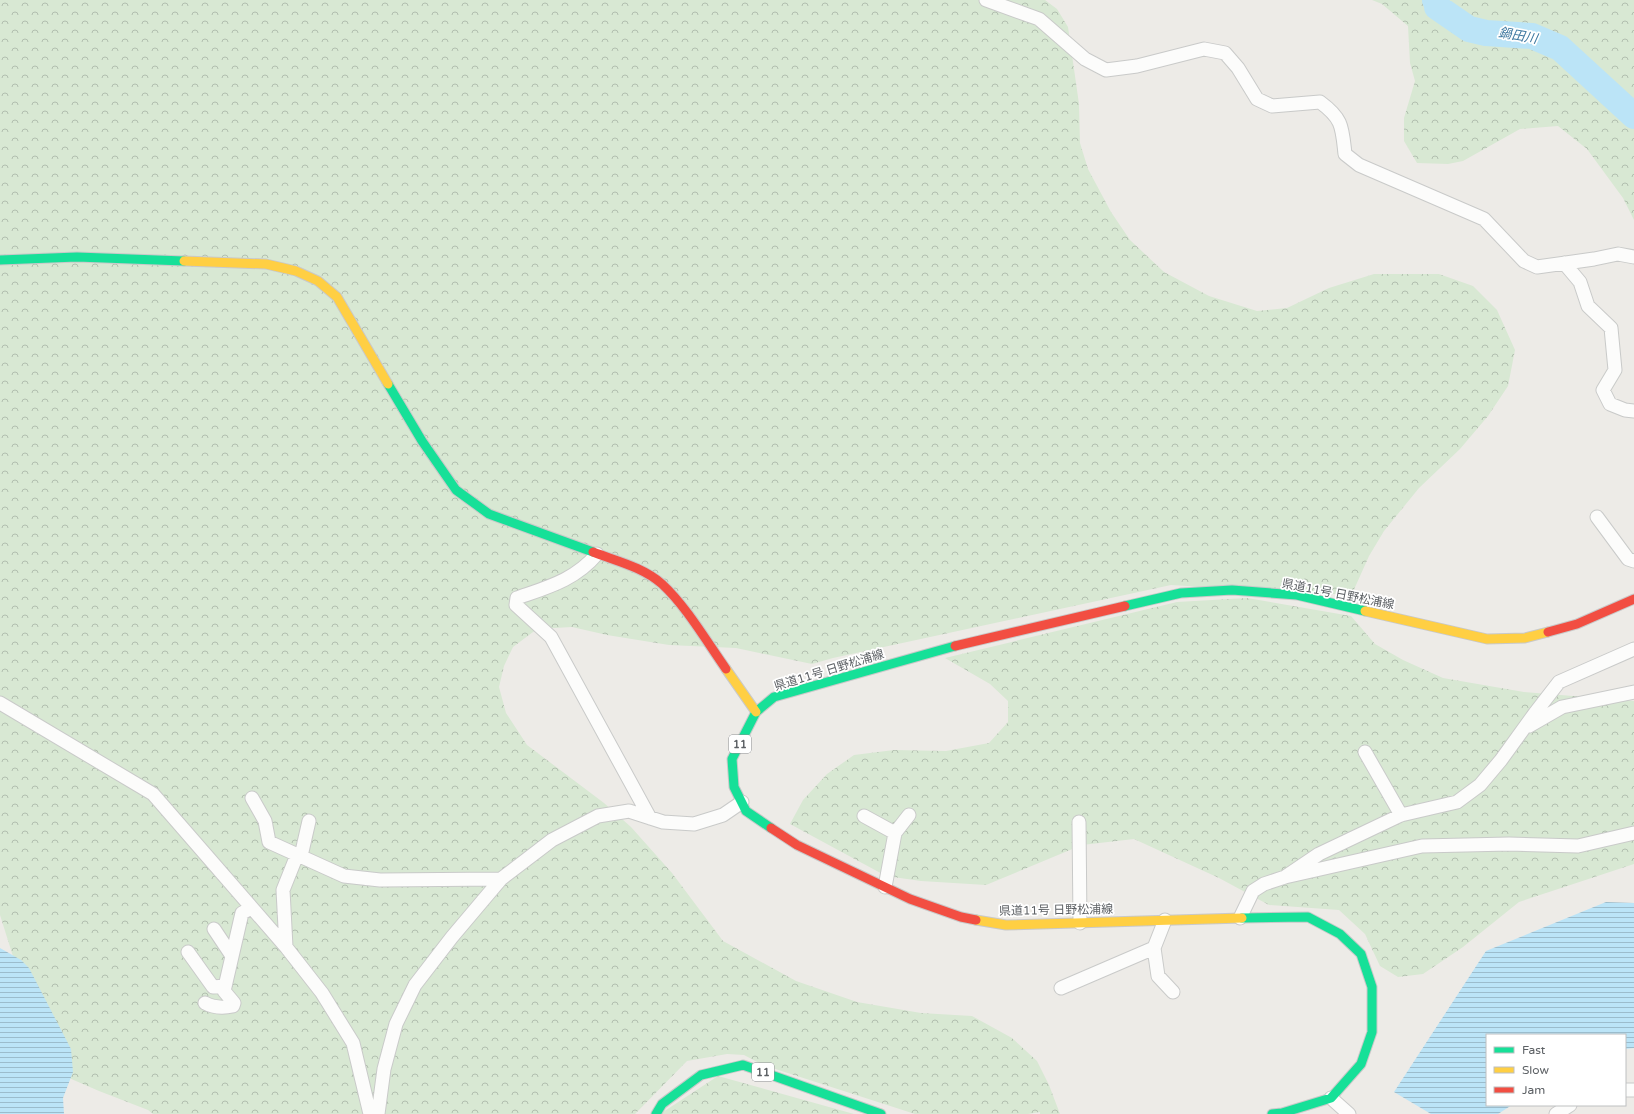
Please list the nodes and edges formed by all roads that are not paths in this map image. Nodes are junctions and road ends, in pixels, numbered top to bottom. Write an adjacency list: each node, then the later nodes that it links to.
1 (986, 0): 4 (street)
2 (1634, 257): 4 (street)
3 (0, 260): 7 (main road)
4 (1564, 263): 5 (street)
5 (1634, 412)
6 (1597, 517): 8 (street)
7 (597, 554): 13 (main road); 21 (street)
8 (1634, 561)
9 (1634, 599): 13 (main road, 県道11号 日野松浦線 / 11)
10 (1634, 649): 14 (street)
11 (1634, 692): 14 (street)
12 (0, 703): 30 (street)
13 (756, 712): 17 (main road, 県道11号 日野松浦線 / 11)
14 (1522, 731): 19 (street)
15 (1365, 752): 19 (street)
16 (252, 798): 26 (street)
17 (742, 802): 21 (street); 29 (main road, 県道11号 日野松浦線 / 11)
18 (909, 815): 24 (street)
19 (1402, 815): 27 (street)
20 (864, 816): 24 (street)
21 (650, 818): 28 (street)
22 (309, 821): 26 (street)
23 (1079, 822): 33 (street)
24 (895, 833): 29 (street)
25 (1634, 833): 27 (street)
26 (299, 855): 28 (street); 35 (street)
27 (1285, 876): 31 (street)
28 (501, 879): 46 (street)
29 (885, 887): 33 (main road, 県道11号 日野松浦線 / 11)
30 (251, 908): 35 (street); 38 (street)
31 (1240, 918): 32 (main road, 県道11号 日野松浦線 / 11); 43 (main road, 県道11号 日野松浦線 / 11)
32 (1165, 920): 33 (main road, 県道11号 日野松浦線 / 11); 36 (street)
33 (1080, 923)
34 (214, 929): 38 (street)
35 (286, 947): 45 (street)
36 (1154, 948): 40 (street); 41 (street)
37 (188, 952): 39 (street)
38 (232, 956): 39 (street)
39 (225, 986): 42 (street)
40 (1061, 988)
41 (1173, 992)
42 (205, 1003)
43 (1331, 1098): 49 (main road); 50 (street)
44 (1568, 1106): 51 (street)
45 (370, 1114)
46 (378, 1114)
47 (656, 1114): 48 (main road, 11)
48 (881, 1114)
49 (1272, 1114)
50 (1349, 1114)
51 (1556, 1114)

